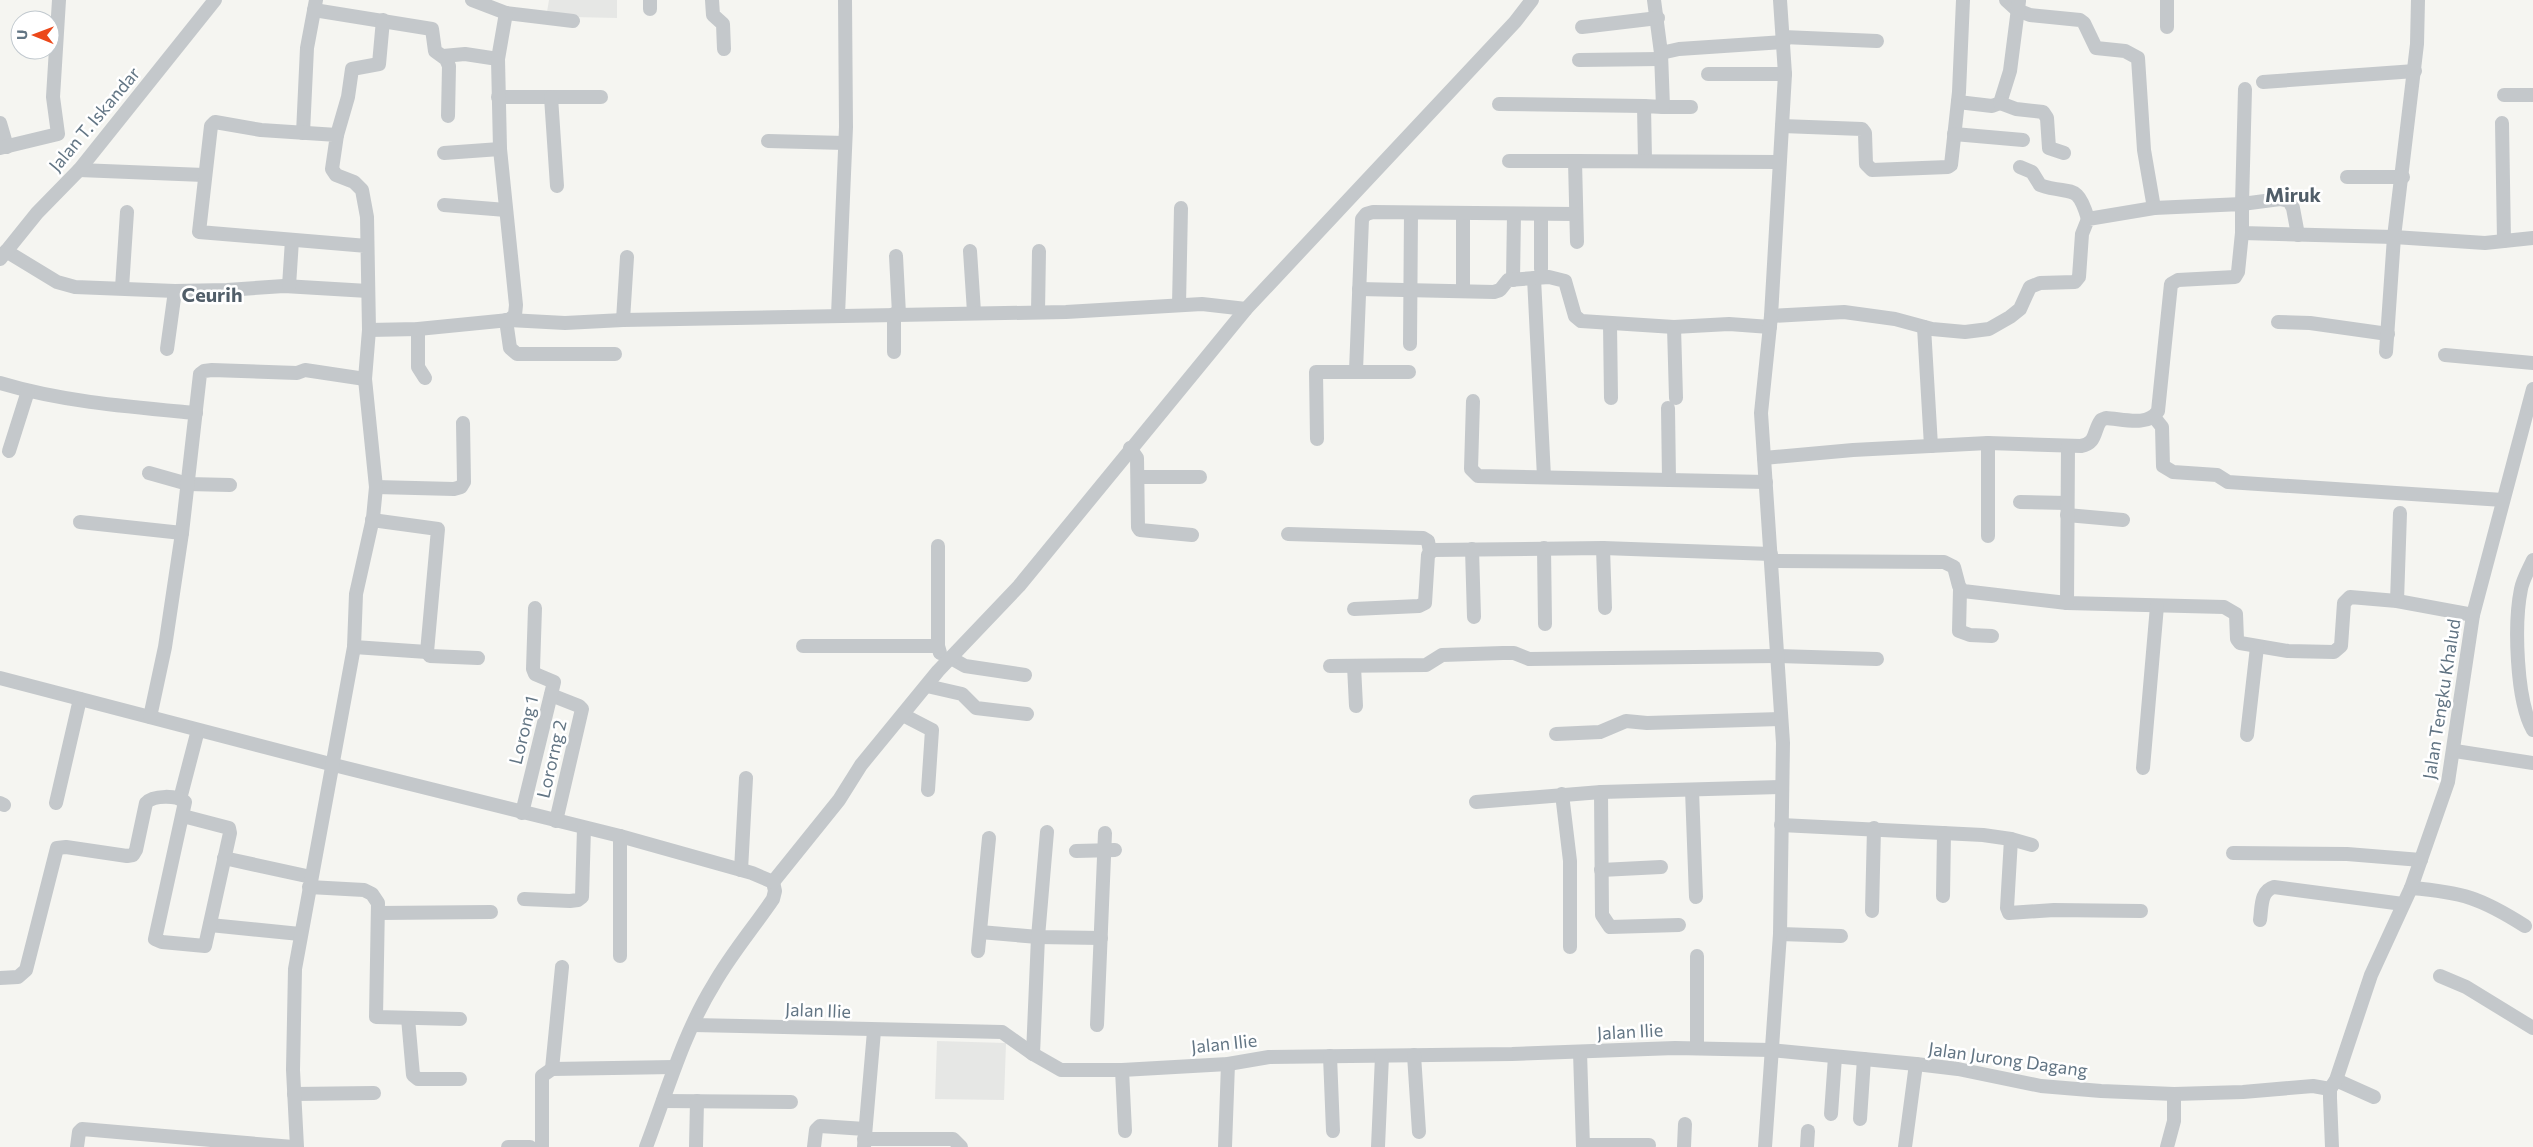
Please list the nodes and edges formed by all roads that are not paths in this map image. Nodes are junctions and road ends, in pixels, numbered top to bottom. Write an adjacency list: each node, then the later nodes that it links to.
1 (60, 0): 54 (street)
2 (215, 0): 63 (street, Jalan T. Iskandar)
3 (472, 0): 15 (street)
4 (712, 0): 23 (street)
5 (845, 0): 53 (street)
6 (1532, 0): 103 (street)
7 (1654, 0): 16 (street)
8 (1780, 0): 21 (street)
9 (1963, 0): 38 (street)
10 (2006, 0): 14 (street)
11 (2167, 0): 20 (street)
12 (2418, 0): 28 (street)
13 (315, 5): 17 (street); 48 (street)
14 (2018, 5): 39 (street); 71 (street)
15 (506, 13): 18 (street); 26 (street)
16 (1658, 18): 19 (street); 25 (street)
17 (383, 20): 24 (street); 50 (street)
18 (573, 21)
19 (1582, 26)
20 (2167, 27)
21 (1784, 40): 22 (street); 25 (street); 30 (street)
22 (1877, 40)
23 (724, 49)
24 (443, 56): 26 (street); 44 (street)
25 (1661, 56): 27 (street); 42 (street)
26 (498, 59): 35 (street)
27 (1578, 60)
28 (2415, 71): 31 (street); 66 (street)
29 (1708, 74): 30 (street)
30 (1785, 74): 47 (street)
31 (2263, 82)
32 (2245, 89): 68 (street)
33 (2504, 95): 34 (street)
34 (2533, 95)
35 (498, 97): 36 (street); 55 (street)
36 (551, 97): 37 (street); 67 (street)
37 (601, 97)
38 (1958, 102): 39 (street); 49 (street)
39 (2000, 103): 56 (street)
40 (1499, 104): 41 (street)
41 (1644, 106): 42 (street); 58 (street)
42 (1663, 107): 43 (street)
43 (1692, 107)
44 (448, 116)
45 (0, 123): 54 (street)
46 (2502, 123): 85 (street)
47 (1782, 126): 49 (street); 61 (street)
48 (302, 133): 50 (street); 64 (street)
49 (1954, 134): 51 (street)
50 (337, 135): 87 (street)
51 (2023, 140)
52 (768, 141): 53 (street)
53 (845, 143): 107 (street)
54 (3, 147)
55 (500, 149): 57 (street); 72 (street)
56 (2064, 152)
57 (444, 153)
58 (1645, 160): 60 (street); 61 (street)
59 (1509, 161): 60 (street)
60 (1575, 161): 78 (street)
61 (1778, 162): 110 (street)
62 (2020, 167): 79 (street)
63 (79, 170): 64 (street); 90 (street, Jalan T. Iskandar)
64 (204, 175): 84 (street)
65 (2347, 177): 66 (street)
66 (2403, 177): 82 (street)
67 (558, 186)
68 (2242, 204): 71 (street); 80 (street); 81 (street)
69 (444, 205): 72 (street)
70 (1181, 208): 102 (street)
71 (2154, 208): 79 (street)
72 (506, 210): 108 (street)
73 (127, 212): 96 (street)
74 (1411, 213): 75 (street); 97 (street); 99 (street)
75 (1464, 214): 76 (street); 101 (street)
76 (1514, 214): 77 (street); 94 (street)
77 (1541, 214): 78 (street); 93 (street)
78 (1575, 214): 86 (street)
79 (2088, 219): 114 (street)
80 (2242, 233): 81 (street); 135 (street)
81 (2298, 235): 82 (street)
82 (2394, 237): 85 (street); 117 (street)
83 (2533, 238): 85 (street)
84 (292, 240): 87 (street); 95 (street)
85 (2504, 241)
86 (1577, 242)
87 (366, 246): 100 (street)
88 (970, 250): 104 (street)
89 (1038, 251): 105 (street)
90 (3, 255): 96 (street)
91 (896, 256): 106 (street)
92 (627, 257): 109 (street)
93 (1537, 274): 94 (street); 112 (street); 147 (street)
94 (1513, 280): 101 (street)
95 (289, 286): 98 (street); 100 (street)
96 (122, 288): 98 (street)
97 (1359, 289): 99 (street); 125 (street)
98 (175, 290): 119 (street)
99 (1410, 290): 101 (street); 118 (street)
100 (368, 291): 116 (street)
101 (1463, 291)
102 (1178, 305): 103 (street); 105 (street)
103 (1246, 309): 141 (street)
104 (974, 312): 105 (street); 106 (street)
105 (1038, 312)
106 (896, 314): 107 (street); 120 (street)
107 (838, 315): 109 (street)
108 (508, 320): 109 (street); 115 (street); 122 (street)
109 (623, 320)
110 (1770, 321): 113 (street); 114 (street); 143 (street)
111 (2278, 322): 117 (street)
112 (1610, 324): 113 (street); 132 (street)
113 (1674, 327): 148 (street)
114 (1924, 327): 139 (street)
115 (418, 329): 116 (street); 127 (street)
116 (369, 330): 128 (street)
117 (2388, 334): 121 (street)
118 (1410, 344)
119 (167, 349)
120 (894, 352)
121 (2386, 352)
122 (615, 354)
123 (2444, 355): 124 (street)
124 (2533, 363)
125 (1356, 371): 126 (street); 137 (street)
126 (1409, 372)
127 (424, 378)
128 (365, 379): 134 (street); 152 (street)
129 (0, 382): 131 (street)
130 (2533, 390): 153 (street, Jalan Tengku Khalud)
131 (28, 391): 134 (street); 142 (street)
132 (1611, 398)
133 (1473, 401): 147 (street)
134 (196, 413): 150 (street)
135 (2154, 417): 140 (street); 153 (street)
136 (463, 423): 152 (street)
137 (1317, 439)
138 (1988, 443): 139 (street); 140 (street); 163 (street)
139 (1931, 446): 143 (street)
140 (2068, 446): 155 (street)
141 (1130, 448): 145 (street); 190 (street)
142 (10, 451)
143 (1764, 458): 149 (street)
144 (149, 473): 150 (street)
145 (1138, 477): 146 (street); 162 (street)
146 (1200, 477)
147 (1544, 477): 148 (street)
148 (1669, 480): 149 (street)
149 (1766, 482): 169 (street)
150 (188, 484): 151 (street); 160 (street)
151 (230, 485)
152 (376, 487): 157 (street)
153 (2503, 500): 178 (street, Jalan Tengku Khalud)
154 (2020, 502): 155 (street)
155 (2067, 509): 158 (street); 173 (street)
156 (2400, 513): 172 (street)
157 (372, 520): 184 (street); 186 (street)
158 (2123, 520)
159 (80, 522): 160 (street)
160 (182, 533): 201 (street)
161 (1288, 534): 168 (street)
162 (1192, 535)
163 (1988, 536)
164 (938, 546): 183 (street)
165 (1544, 548): 166 (street); 167 (street); 180 (street)
166 (1603, 548): 169 (street); 176 (street)
167 (1472, 549): 168 (street); 179 (street)
168 (1430, 552): 177 (street)
169 (1771, 557): 171 (street); 187 (street)
170 (2533, 560): 204 (street)
171 (1960, 590): 173 (street); 181 (street)
172 (2397, 601): 178 (street); 185 (street)
173 (2066, 604): 174 (street)
174 (2157, 606): 185 (street); 210 (street)
175 (534, 608): 196 (street, Lorong 1)
176 (1605, 608)
177 (1354, 609)
178 (2473, 615): 207 (street, Jalan Tengku Khalud)
179 (1474, 617)
180 (1545, 624)
181 (1992, 636)
182 (803, 646): 183 (street)
183 (938, 646): 190 (street)
184 (354, 647): 186 (street); 209 (street)
185 (2257, 647): 206 (street)
186 (427, 652): 188 (street)
187 (1777, 656): 189 (street); 192 (street); 202 (street)
188 (478, 658)
189 (1877, 658)
190 (948, 662): 193 (street); 195 (street)
191 (1330, 666): 192 (street)
192 (1354, 666): 198 (street)
193 (1025, 675)
194 (0, 678): 197 (street)
195 (927, 686): 199 (street); 200 (street)
196 (551, 695): 220 (street, Lorong 1); 222 (street, Lororng 2)
197 (80, 699): 201 (street); 219 (street)
198 (1356, 706)
199 (1028, 714)
200 (903, 715): 213 (street); 242 (street)
201 (150, 717): 203 (street)
202 (1781, 719): 205 (street); 212 (street)
203 (198, 730): 209 (street); 217 (street)
204 (2533, 730)
205 (1556, 734)
206 (2246, 735)
207 (2455, 751): 208 (street); 237 (street, Jalan Tengku Khalud)
208 (2533, 763)
209 (334, 765): 220 (street); 241 (street)
210 (2143, 768)
211 (746, 778): 239 (street)
212 (1782, 787): 214 (street); 223 (street)
213 (928, 790)
214 (1692, 790): 215 (street); 245 (street)
215 (1601, 792): 216 (street); 240 (street)
216 (1562, 794): 218 (street); 262 (street)
217 (180, 799): 221 (street); 268 (street)
218 (1476, 802)
219 (56, 803)
220 (522, 813): 222 (street)
221 (183, 816): 236 (street); 253 (street)
222 (556, 821): 224 (street)
223 (1781, 825): 225 (street); 258 (street)
224 (584, 828): 229 (street); 246 (street)
225 (1874, 828): 227 (street); 248 (street)
226 (1047, 832): 260 (street)
227 (1944, 832): 231 (street); 244 (street)
228 (1105, 833): 234 (street)
229 (620, 836): 239 (street); 264 (street)
230 (989, 838): 256 (street)
231 (2011, 839): 232 (street); 249 (street)
232 (2032, 845)
233 (1076, 851): 234 (street)
234 (1110, 851): 261 (street)
235 (2233, 854): 237 (street)
236 (224, 858): 241 (street); 253 (street)
237 (2420, 860): 243 (street, Jalan Tengku Khalud)
238 (1661, 867): 240 (street)
239 (741, 870): 242 (street)
240 (1601, 870): 254 (street)
241 (310, 882): 251 (street); 257 (street)
242 (772, 882): 272 (street)
243 (2410, 888): 247 (street, Jalan Tengku Khalud); 255 (street)
244 (1942, 896)
245 (1696, 897)
246 (524, 899)
247 (2403, 904): 252 (street); 290 (street, Jalan Tengku Khalud)
248 (1872, 911)
249 (2141, 911)
250 (491, 912): 251 (street)
251 (379, 913): 269 (street)
252 (2260, 920)
253 (210, 925): 257 (street)
254 (1679, 925)
255 (2525, 926)
256 (980, 932): 260 (street); 263 (street)
257 (300, 934): 292 (street)
258 (1780, 934): 259 (street); 276 (street)
259 (1842, 936)
260 (1038, 937): 261 (street); 278 (street)
261 (1100, 938): 271 (street)
262 (1570, 947)
263 (978, 950)
264 (620, 956)
265 (1697, 956): 275 (street)
266 (562, 967): 287 (street)
267 (2440, 976): 273 (street)
268 (0, 978)
269 (408, 1018): 270 (street); 289 (street)
270 (460, 1019)
271 (1097, 1024)
272 (693, 1025): 274 (street, Jalan Ilie); 286 (street)
273 (2533, 1028)
274 (874, 1031): 278 (street, Jalan Ilie); 305 (street)
275 (1697, 1048): 276 (street, Jalan Ilie); 277 (street, Jalan Ilie)
276 (1771, 1050): 282 (street, Jalan Jurong Dagang); 321 (street)
277 (1580, 1052): 279 (street, Jalan Ilie); 307 (street)
278 (1033, 1054): 288 (street, Jalan Ilie)
279 (1414, 1055): 281 (street, Jalan Ilie); 304 (street)
280 (1330, 1056): 281 (street, Jalan Ilie); 284 (street, Jalan Ilie); 302 (street)
281 (1382, 1056): 319 (street)
282 (1835, 1056): 283 (street, Jalan Jurong Dagang); 298 (street)
283 (1864, 1059): 285 (street, Jalan Jurong Dagang); 299 (street)
284 (1228, 1064): 288 (street, Jalan Ilie); 318 (street)
285 (1916, 1064): 293 (street, Jalan Jurong Dagang); 323 (street)
286 (674, 1067): 287 (street); 295 (street)
287 (552, 1069): 313 (street)
288 (1122, 1070): 301 (street)
289 (460, 1079)
290 (2333, 1085): 293 (street, Jalan Jurong Dagang); 294 (street, Jalan Jurong Dagang); 325 (street)
291 (374, 1093): 292 (street)
292 (294, 1094): 310 (street)
293 (2174, 1094): 324 (street)
294 (2374, 1097)
295 (662, 1101): 296 (street); 314 (street)
296 (697, 1101): 297 (street); 315 (street)
297 (791, 1102)
298 (1831, 1114)
299 (1860, 1118)
300 (1685, 1124): 320 (street)
301 (1125, 1131)
302 (1333, 1131)
303 (1808, 1131): 322 (street)
304 (1419, 1132)
305 (864, 1138): 316 (street); 317 (street)
306 (1649, 1145): 307 (street)
307 (1583, 1146)
308 (77, 1147): 309 (street)
309 (293, 1147)
310 (297, 1147)
311 (508, 1147): 312 (street)
312 (530, 1147)
313 (542, 1147)
314 (646, 1147)
315 (696, 1147)
316 (814, 1147)
317 (961, 1147)
318 (1225, 1147)
319 (1378, 1147)
320 (1684, 1147)
321 (1765, 1147)
322 (1807, 1147)
323 (1905, 1147)
324 (2167, 1147)
325 (2332, 1147)

